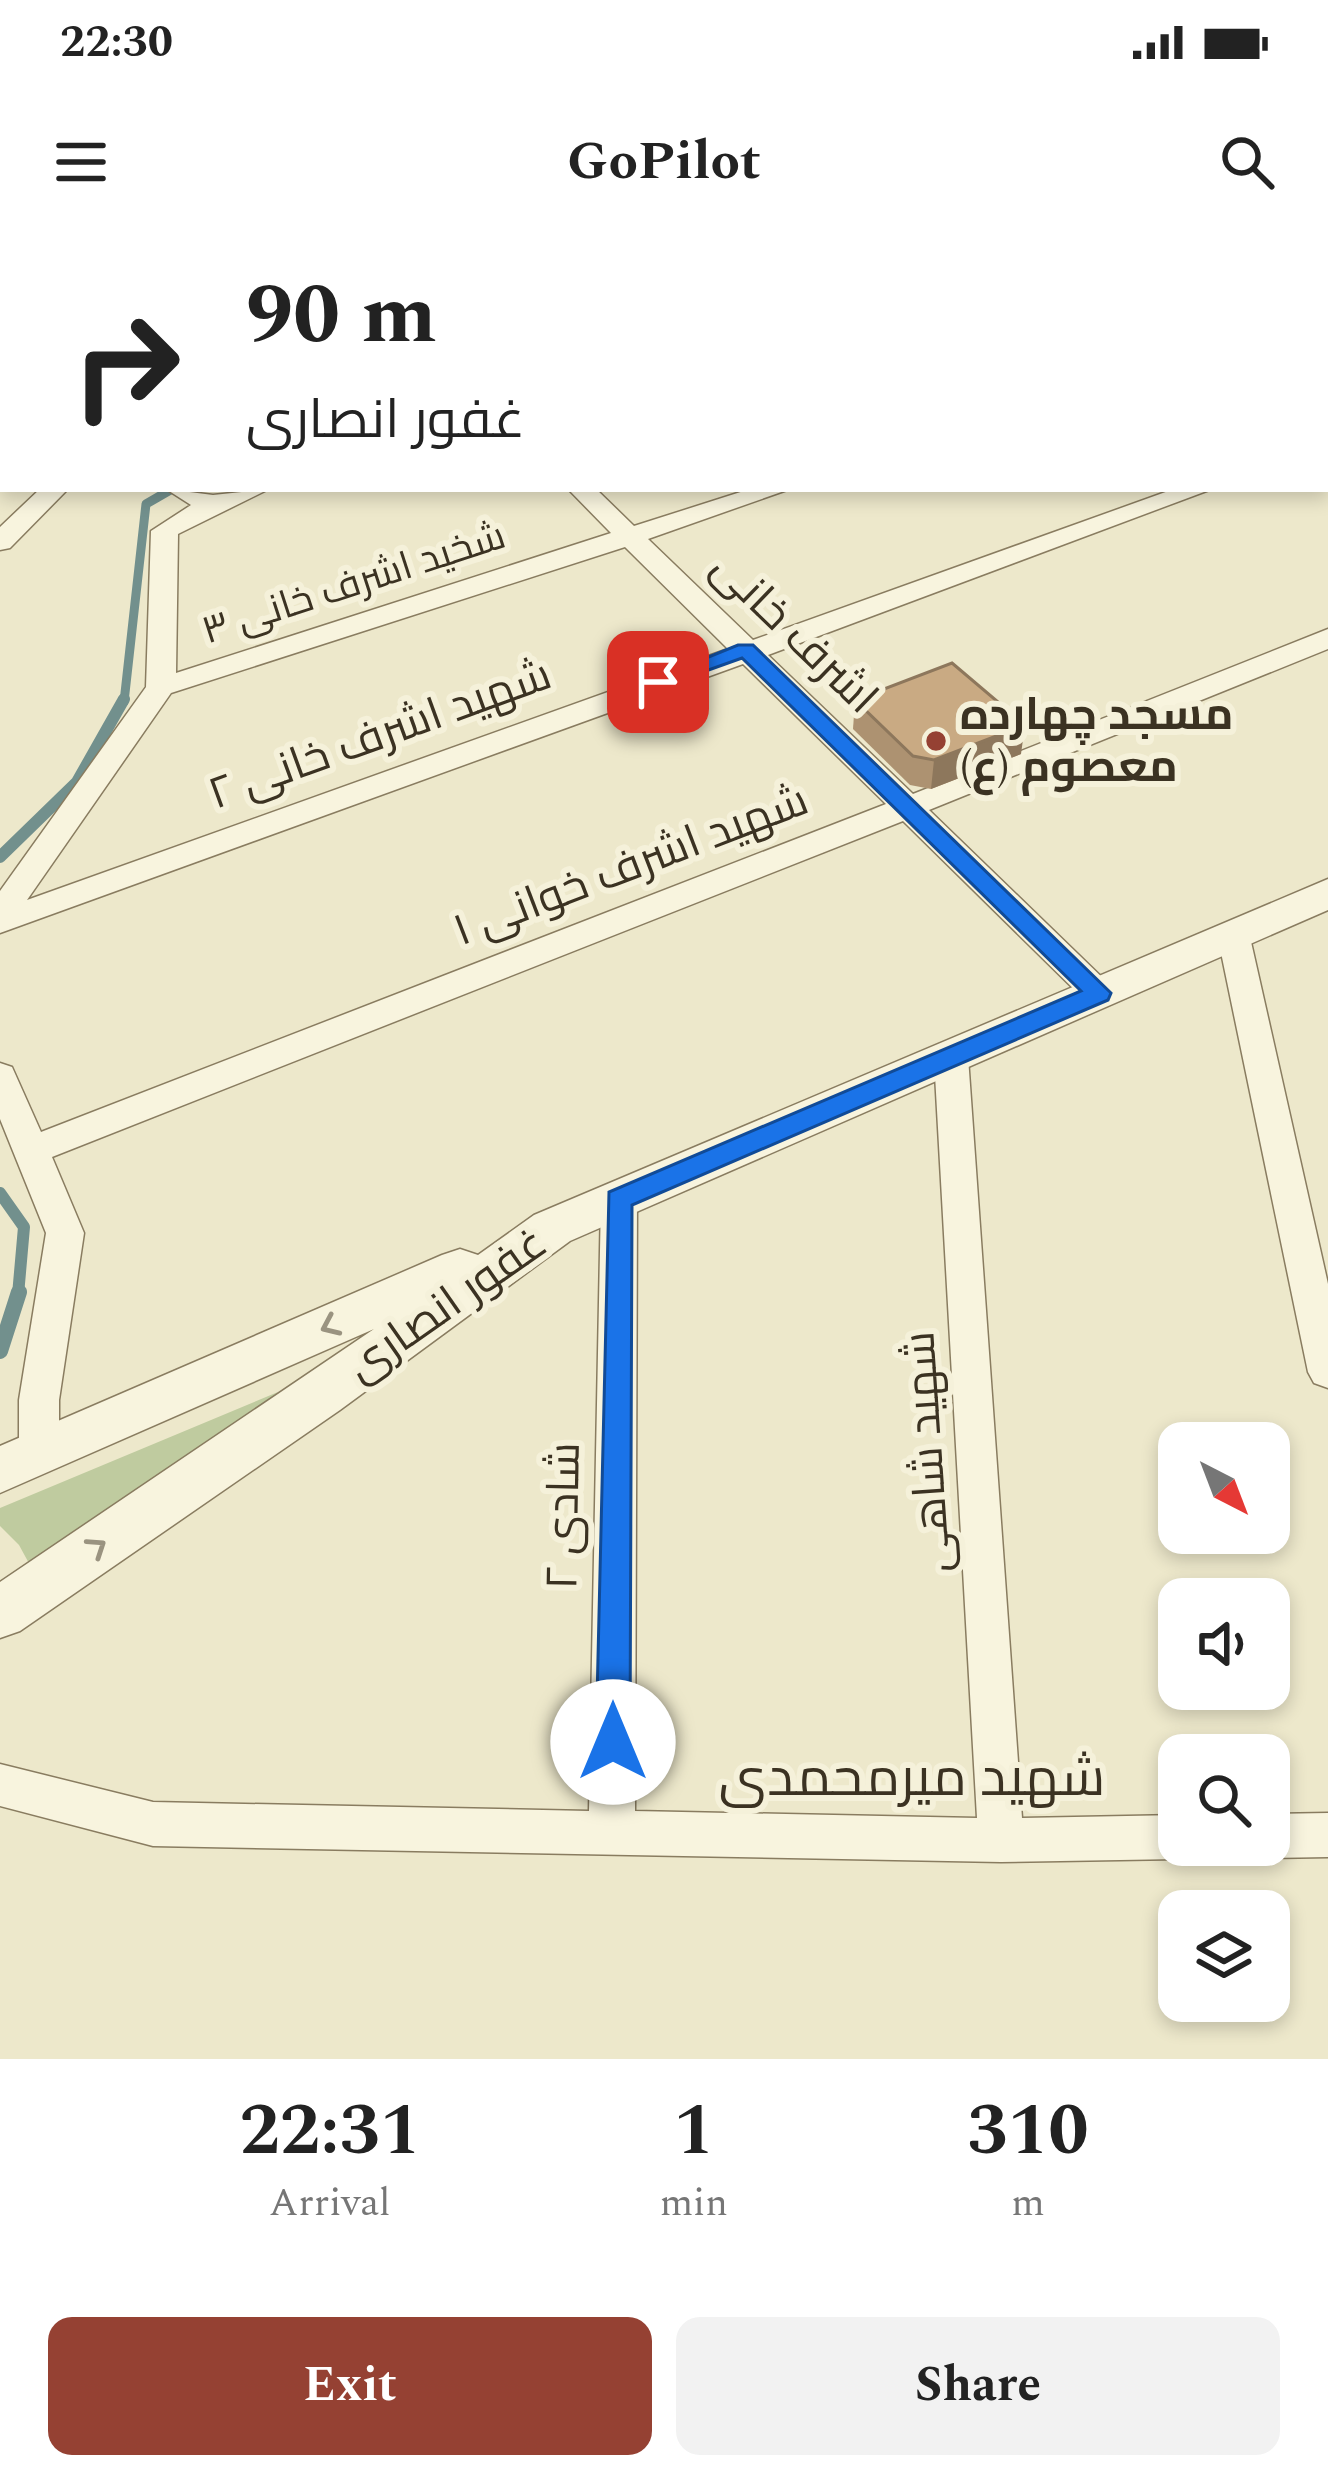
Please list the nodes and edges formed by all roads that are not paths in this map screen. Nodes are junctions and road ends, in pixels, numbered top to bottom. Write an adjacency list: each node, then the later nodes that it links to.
1 (52, 492): 8 (street)
2 (229, 492): 6 (street)
3 (583, 492): 7 (street, اشرف خانی)
4 (768, 492): 7 (street, شخید اشرف خانی ۳)
5 (1190, 492): 10 (street, شهید اشرف خانی ۲)
6 (193, 496): 11 (street)
7 (629, 537): 10 (street, اشرف خانی); 11 (street, شخید اشرف خانی ۳)
8 (0, 542)
9 (1328, 638): 12 (street, شهید اشرف خوانی ۱)
10 (746, 650): 12 (street, اشرف خانی); 14 (street, شهید اشرف خانی ۲)
11 (161, 687): 14 (street)
12 (908, 806): 16 (street, اشرف خانی); 19 (street, شهید اشرف خوانی ۱)
13 (1328, 892): 15 (street, غفور انصاری)
14 (0, 918)
15 (1233, 933): 16 (street, غفور انصاری); 22 (street)
16 (1099, 993): 17 (street, غفور انصاری)
17 (951, 1058): 20 (street, غفور انصاری); 30 (street, شهید شاهی)
18 (0, 1076): 19 (street)
19 (32, 1150): 23 (street)
20 (619, 1200): 21 (street, غفور انصاری); 26 (street, شادی ۲)
21 (552, 1228): 23 (street, one-way to 23); 24 (street, غفور انصاری, one-way to 21)
22 (1328, 1372)
23 (20, 1463)
24 (0, 1613)
25 (0, 1785): 26 (street, شهید میرمحمدی)
26 (612, 1833): 30 (street, شهید میرمحمدی)
27 (1328, 1835): 28 (street)
28 (1290, 1836)
29 (1158, 1838): 30 (street, شهید میرمحمدی)
30 (1001, 1840)

